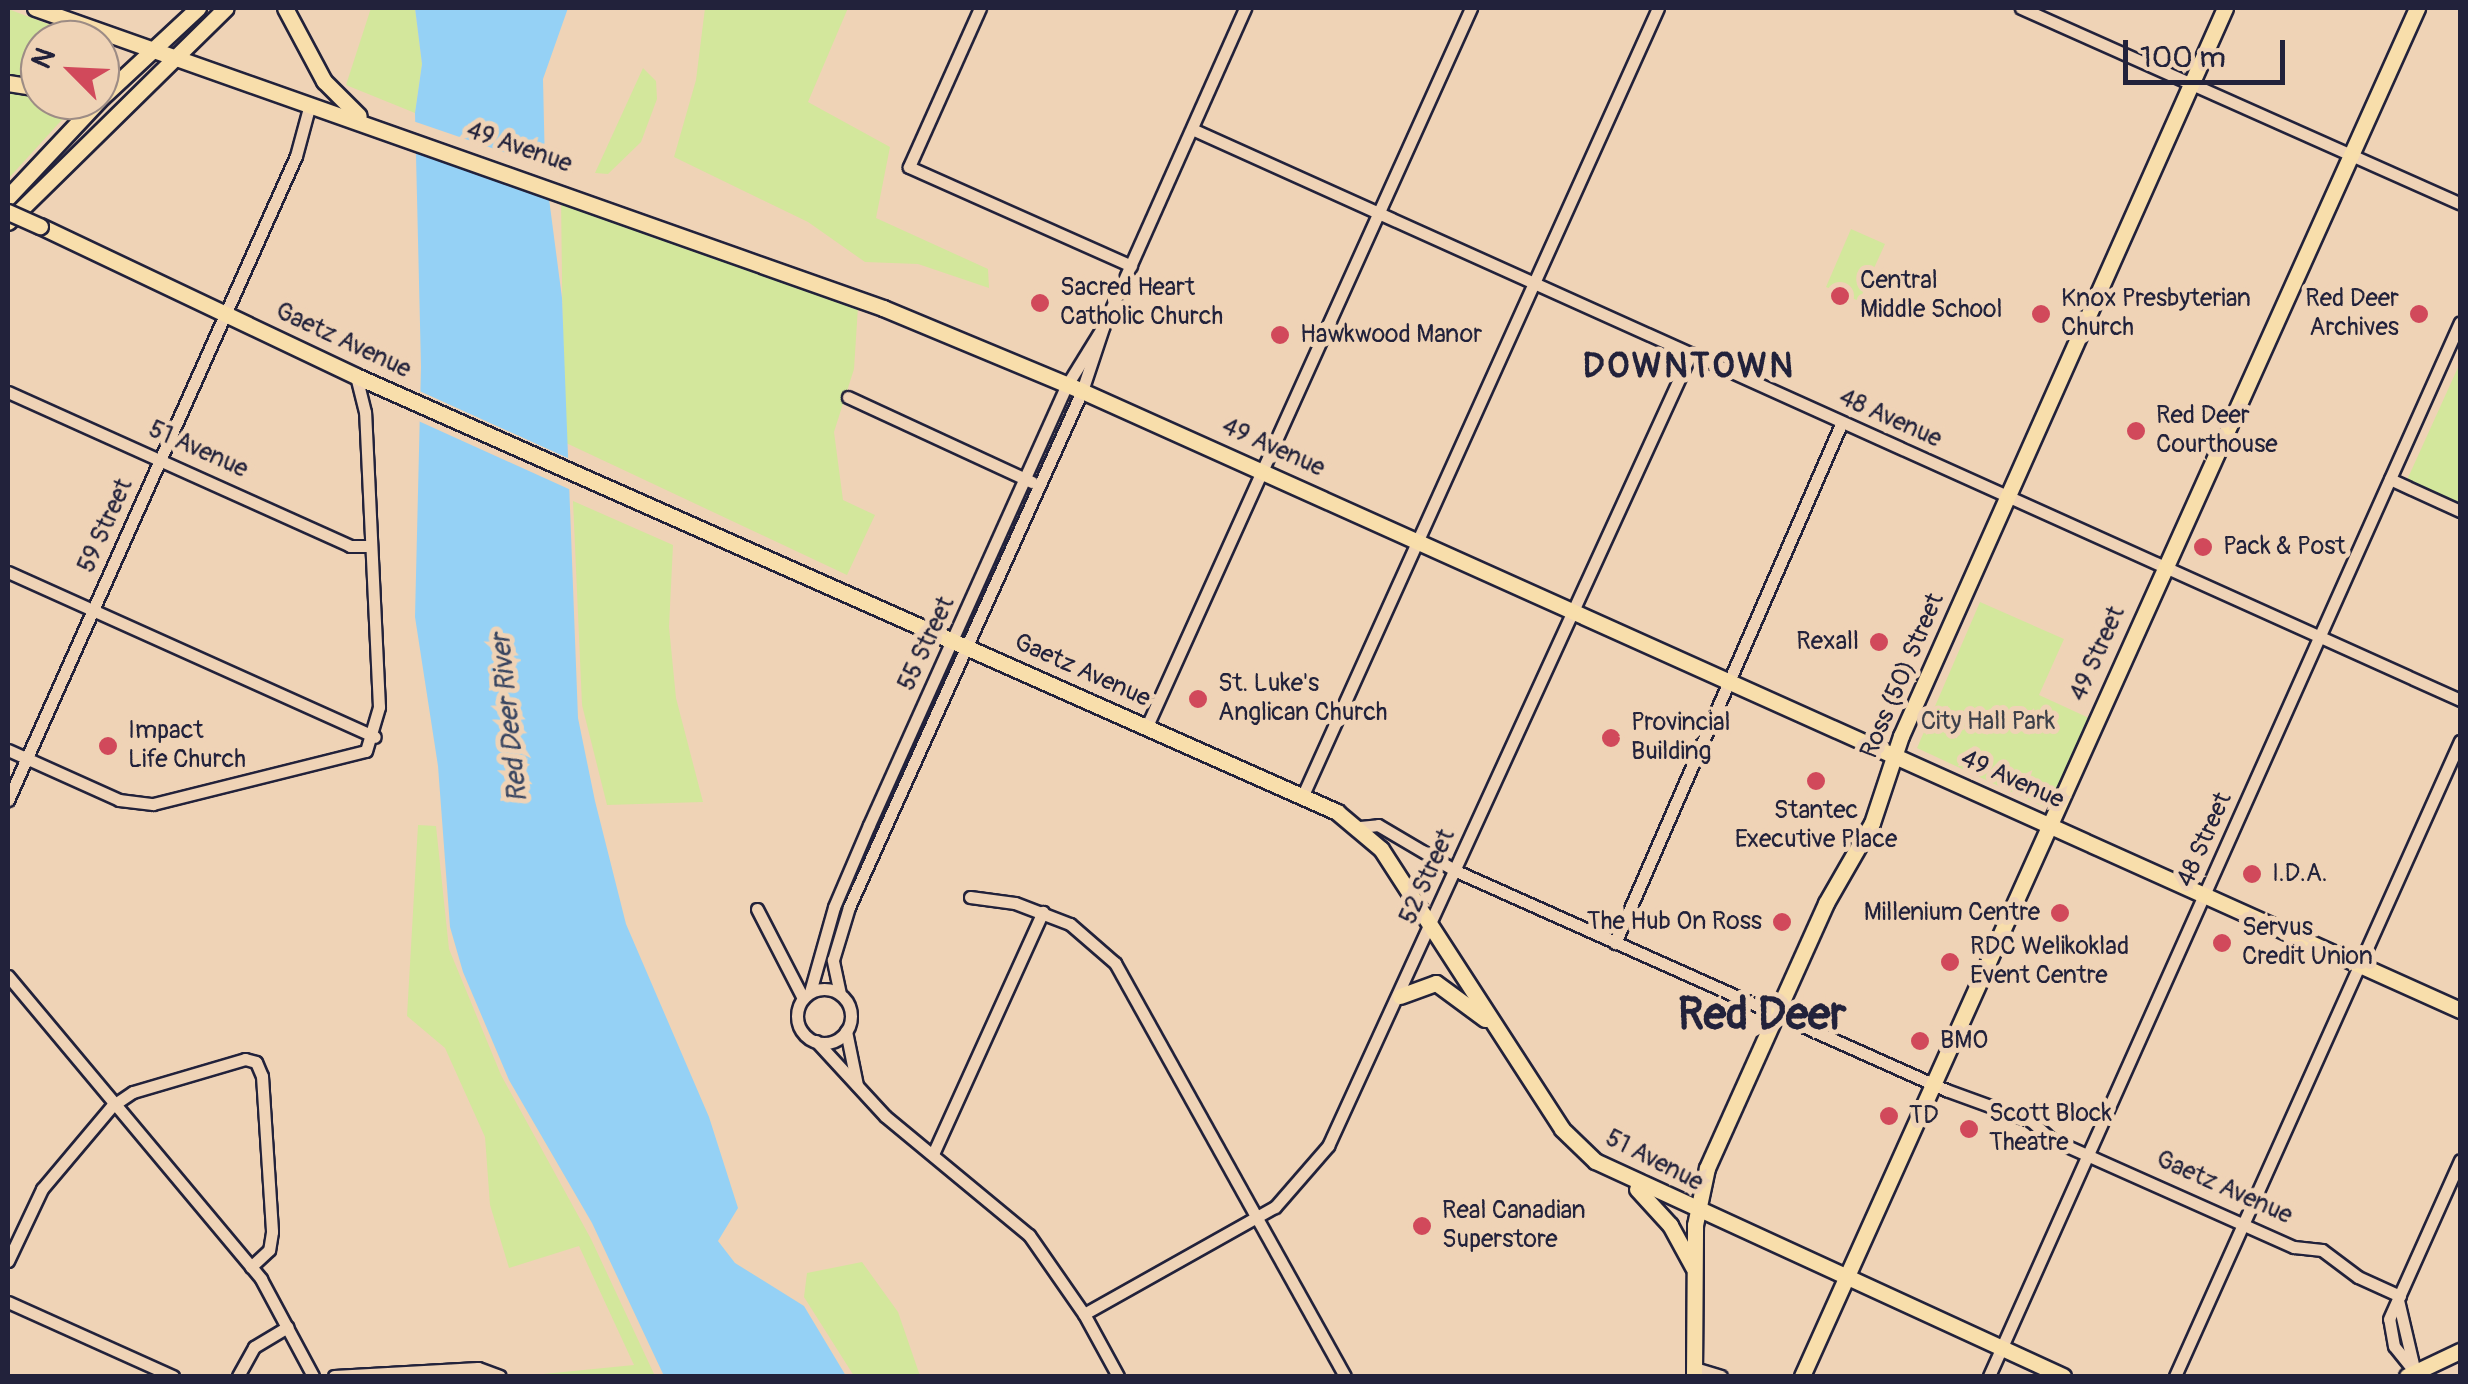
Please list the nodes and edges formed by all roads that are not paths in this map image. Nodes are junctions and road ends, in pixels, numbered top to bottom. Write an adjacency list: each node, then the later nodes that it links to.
1 (35, 8): 12 (main road, 49 Avenue)
2 (198, 8): 12 (main road)
3 (226, 8): 13 (main road)
4 (285, 8): 20 (main road)
5 (980, 8): 28 (street)
6 (1245, 8): 21 (street, 55 Street)
7 (1471, 8): 26 (street)
8 (1658, 8): 29 (street)
9 (2225, 8): 17 (main road, Ross (50) Street)
10 (2417, 8): 22 (main road, 49 Street)
11 (2027, 9): 17 (street)
12 (156, 49): 13 (main road, 49 Avenue); 14 (main road)
13 (177, 56): 18 (main road, 49 Avenue); 27 (main road)
14 (131, 68): 15 (main road); 16 (main road)
15 (120, 72)
16 (120, 79)
17 (2191, 84): 22 (street); 43 (main road, Ross (50) Street)
18 (310, 104): 20 (main road, 49 Avenue); 30 (street, 59 Street)
19 (81, 120): 23 (main road)
20 (368, 123): 34 (main road, 49 Avenue)
21 (1192, 129): 26 (street, 48 Avenue); 28 (street, 55 Street)
22 (2351, 155): 24 (street); 47 (main road, 49 Street)
23 (8, 197)
24 (2460, 203)
25 (8, 212): 30 (main road, Gaetz Avenue, bridge)
26 (1380, 212): 29 (street, 48 Avenue); 39 (street)
27 (8, 222)
28 (1131, 266): 34 (street, 55 Street)
29 (1534, 283): 32 (street, 48 Avenue); 45 (street)
30 (225, 313): 33 (main road, Gaetz Avenue); 38 (street, 59 Street)
31 (2460, 322): 41 (street, 48 Street)
32 (1691, 353): 37 (street, 48 Avenue); 50 (street, 52 Street)
33 (356, 376): 46 (street); 52 (main road, Gaetz Avenue)
34 (1075, 388): 39 (main road, 49 Avenue); 40 (street, 55 Street); 42 (street, 55 Street)
35 (8, 392): 38 (street, 51 Avenue)
36 (848, 398): 40 (street)
37 (1842, 422): 43 (street, 48 Avenue); 53 (street)
38 (160, 461): 46 (street, 51 Avenue); 49 (street, 59 Street)
39 (1266, 472): 45 (main road, 49 Avenue); 55 (street)
40 (1026, 479): 42 (street); 52 (street, 55 Street)
41 (2390, 479): 44 (street); 51 (street, 48 Street)
42 (1040, 485): 52 (street, 55 Street)
43 (2008, 496): 47 (street, 48 Avenue); 59 (main road, Ross (50) Street)
44 (2460, 511)
45 (1418, 541): 50 (main road, 49 Avenue); 61 (street)
46 (370, 546): 56 (street)
47 (2166, 567): 51 (street, 48 Avenue); 63 (main road, 49 Street)
48 (8, 572): 49 (street)
49 (92, 610): 56 (street); 60 (street, 59 Street)
50 (1574, 612): 53 (main road, 49 Avenue); 65 (street, 52 Street)
51 (2320, 637): 54 (street, 48 Avenue); 66 (street, 48 Street)
52 (960, 645): 55 (main road, Gaetz Avenue); 74 (street, 55 Street); 75 (street, 55 Street)
53 (1730, 680): 59 (main road, 49 Avenue); 71 (street)
54 (2460, 700)
55 (1147, 726): 61 (main road, Gaetz Avenue)
56 (375, 737): 60 (street)
57 (2460, 741): 72 (street)
58 (8, 750): 60 (street)
59 (1895, 754): 63 (main road, 49 Avenue); 78 (main road, Ross (50) Street)
60 (26, 758): 62 (street, 59 Street)
61 (1303, 795): 64 (main road, Gaetz Avenue)
62 (8, 800)
63 (2050, 824): 66 (main road, 49 Avenue); 83 (main road, 49 Street)
64 (1360, 827): 65 (street, Gaetz Avenue); 70 (main road, 51 Avenue)
65 (1456, 871): 70 (street, 52 Street); 71 (street, Gaetz Avenue)
66 (2206, 894): 72 (main road, 49 Avenue); 86 (street, 48 Street)
67 (970, 898): 69 (street)
68 (757, 909): 75 (street)
69 (1043, 912): 85 (street); 90 (street)
70 (1432, 923): 76 (street, 52 Street); 79 (main road, 51 Avenue)
71 (1615, 943): 78 (street, Gaetz Avenue)
72 (2360, 964): 77 (main road, 49 Avenue); 91 (street)
73 (8, 976): 84 (street)
74 (840, 994): 75 (street); 80 (street)
75 (807, 995): 81 (street)
76 (1400, 996): 79 (main road); 90 (street, 52 Street)
77 (2460, 1010)
78 (1775, 1014): 83 (street, Gaetz Avenue); 89 (main road, Ross (50) Street)
79 (1496, 1029): 88 (main road, 51 Avenue)
80 (846, 1031): 81 (street); 82 (street)
81 (816, 1041): 82 (street)
82 (857, 1084): 85 (street)
83 (1933, 1084): 86 (street, Gaetz Avenue); 95 (main road, 49 Street)
84 (116, 1103): 92 (street); 93 (street); 93 (street)
85 (933, 1154): 98 (street)
86 (2088, 1156): 91 (street, Gaetz Avenue); 100 (street, 48 Street)
87 (2460, 1160): 96 (street)
88 (1631, 1182): 89 (main road, 51 Avenue); 94 (main road)
89 (1696, 1211): 94 (main road, Ross (50) Street); 95 (main road, 51 Avenue)
90 (1258, 1218): 98 (street, 52 Street); 110 (street)
91 (2243, 1224): 96 (street, Gaetz Avenue); 115 (street)
92 (8, 1260)
93 (251, 1267): 99 (street)
94 (1695, 1270): 102 (main road, Ross (50) Street)
95 (1846, 1280): 100 (main road, 51 Avenue); 112 (main road, 49 Street)
96 (2399, 1298): 103 (street)
97 (8, 1302): 104 (street)
98 (1084, 1314): 109 (street)
99 (288, 1327): 105 (street); 106 (street)
100 (2001, 1349): 113 (street, 48 Street); 114 (main road, 51 Avenue)
101 (2460, 1352): 103 (main road)
102 (1694, 1372): 111 (street)
103 (2413, 1375)
104 (173, 1376)
105 (238, 1376)
106 (313, 1376)
107 (334, 1376): 108 (street)
108 (500, 1376)
109 (1118, 1376)
110 (1345, 1376)
111 (1721, 1376)
112 (1802, 1376)
113 (1989, 1376)
114 (2063, 1376)
115 (2175, 1376)

